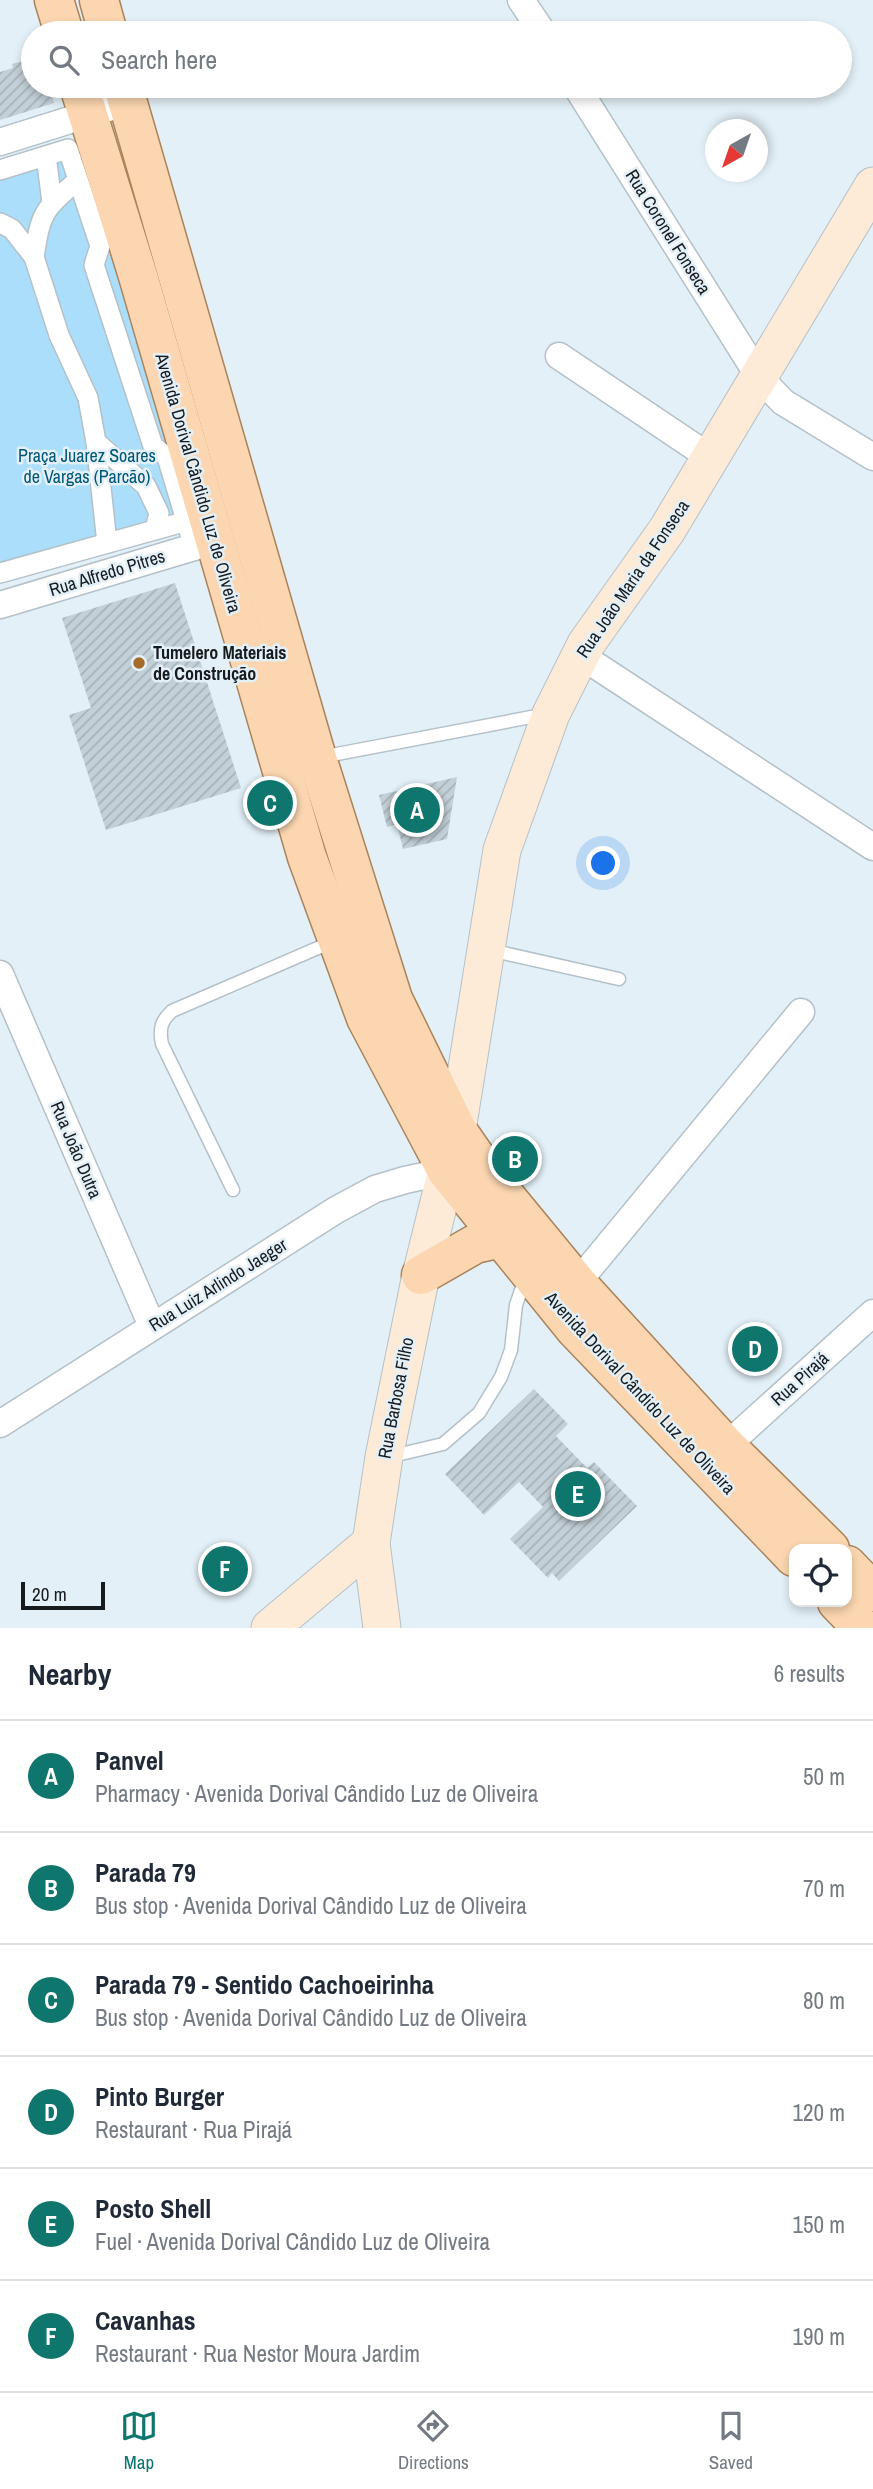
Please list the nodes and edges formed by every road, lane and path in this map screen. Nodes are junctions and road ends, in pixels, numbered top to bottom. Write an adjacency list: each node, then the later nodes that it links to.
1 (54, 0): 4 (main road)
2 (99, 0): 5 (main road)
3 (522, 0): 6 (street)
4 (60, 21)
5 (105, 21)
6 (535, 21)
7 (117, 98): 10 (street)
8 (126, 98): 32 (main road, Avenida Dorival Cândido Luz de Oliveira)
9 (584, 98): 21 (street, Rua Coronel Fonseca)
10 (73, 119): 11 (street); 12 (street); 14 (street); 26 (main road, Avenida Dorival Cândido Luz de Oliveira)
11 (0, 142)
12 (46, 156): 13 (street); 16 (street)
13 (0, 170)
14 (78, 180): 16 (street); 26 (street)
15 (873, 186): 21 (main road, Rua João Maria da Fonseca)
16 (52, 202): 17 (street)
17 (40, 220): 18 (street); 19 (street)
18 (6, 226): 19 (street)
19 (34, 257): 22 (street)
20 (559, 356): 24 (street)
21 (760, 378): 23 (street, Rua Coronel Fonseca); 24 (main road, Rua João Maria da Fonseca)
22 (96, 442): 25 (street); 27 (street)
23 (873, 457)
24 (711, 458): 30 (main road, Rua João Maria da Fonseca)
25 (155, 530): 26 (street); 27 (street)
26 (199, 536): 29 (street, Rua Alfredo Pitres); 34 (main road, Avenida Dorival Cândido Luz de Oliveira)
27 (107, 543): 28 (street)
28 (0, 573)
29 (0, 605)
30 (580, 655): 31 (main road, Rua João Maria da Fonseca); 33 (street)
31 (551, 714): 32 (lane); 35 (main road, Rua João Maria da Fonseca)
32 (317, 758): 39 (main road, Avenida Dorival Cândido Luz de Oliveira)
33 (873, 847)
34 (337, 939): 40 (main road, Avenida Dorival Cândido Luz de Oliveira); 41 (lane)
35 (486, 949): 37 (lane); 39 (main road, Rua João Maria da Fonseca)
36 (0, 974): 47 (street, Rua João Dutra)
37 (619, 979)
38 (801, 1012): 45 (street)
39 (457, 1130): 40 (main road, Rua João Maria da Fonseca); 45 (main road, Avenida Dorival Cândido Luz de Oliveira)
40 (447, 1171): 42 (main road, Avenida Dorival Cândido Luz de Oliveira); 44 (main road, Rua Barbosa Filho); 47 (street, Rua Luiz Arlindo Jaeger)
41 (233, 1190)
42 (501, 1238): 43 (main road, Avenida Dorival Cândido Luz de Oliveira); 44 (main road)
43 (527, 1270): 50 (lane); 53 (main road, Avenida Dorival Cândido Luz de Oliveira)
44 (421, 1275): 50 (main road, Rua Barbosa Filho)
45 (577, 1283): 49 (main road, Avenida Dorival Cândido Luz de Oliveira)
46 (873, 1313): 49 (street, Rua Pirajá)
47 (152, 1326): 48 (street, Rua Luiz Arlindo Jaeger)
48 (0, 1424)
49 (726, 1446): 52 (main road, Avenida Dorival Cândido Luz de Oliveira)
50 (384, 1457): 51 (main road, Rua Barbosa Filho)
51 (371, 1543): 57 (main road); 58 (main road, Rua Barbosa Filho)
52 (825, 1544)
53 (789, 1552)
54 (852, 1570): 55 (main road)
55 (873, 1592)
56 (842, 1607): 59 (main road)
57 (270, 1628)
58 (382, 1628)
59 (862, 1628)

